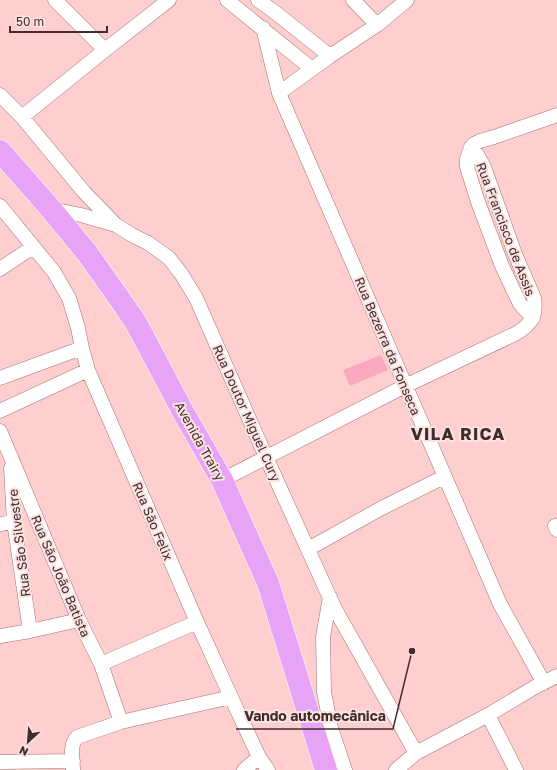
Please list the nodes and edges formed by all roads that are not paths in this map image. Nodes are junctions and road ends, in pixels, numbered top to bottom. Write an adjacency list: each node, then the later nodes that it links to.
1 (55, 0): 9 (street)
2 (169, 0): 9 (street)
3 (227, 0): 8 (street)
4 (258, 0): 10 (street)
5 (353, 0): 7 (street)
6 (408, 0): 7 (street)
7 (377, 25): 10 (street)
8 (263, 28): 11 (street); 12 (street, Rua Bezerra da Fonseca)
9 (106, 50): 15 (street)
10 (330, 56): 11 (street)
11 (312, 69): 12 (street)
12 (279, 93): 25 (street, Rua Bezerra da Fonseca)
13 (0, 95): 15 (street, Rua Doutor Miguel Cury)
14 (557, 114): 25 (street, Rua Francisco de Assis)
15 (22, 117): 19 (street, Rua Doutor Miguel Cury)
16 (0, 151): 18 (highway, Avenida Trairy)
17 (0, 206): 20 (street, Rua São Felix)
18 (50, 208): 19 (street); 31 (highway, Avenida Trairy)
19 (116, 226): 29 (street, Rua Doutor Miguel Cury)
20 (33, 248): 21 (street); 22 (street, Rua São Felix)
21 (0, 269)
22 (82, 348): 23 (street, Rua São Felix); 24 (street)
23 (88, 370): 26 (street); 37 (street, Rua São Felix)
24 (0, 378)
25 (405, 386): 29 (street); 30 (street, Rua Bezerra da Fonseca)
26 (0, 411)
27 (0, 430): 28 (street, Rua São João Batista)
28 (10, 456): 32 (street, Rua São Silvestre); 36 (street, Rua São João Batista)
29 (266, 457): 31 (street); 34 (street, Rua Doutor Miguel Cury)
30 (444, 477): 34 (street); 42 (street, Rua Bezerra da Fonseca)
31 (222, 480): 52 (highway, Avenida Trairy)
32 (14, 522): 33 (street); 38 (street, Rua São Silvestre)
33 (0, 524)
34 (308, 549): 35 (street, Rua Doutor Miguel Cury)
35 (330, 597): 46 (street, Rua Doutor Miguel Cury); 53 (street)
36 (79, 620): 38 (street); 40 (street, Rua São João Batista)
37 (197, 622): 40 (street); 43 (street, Rua São Felix)
38 (30, 631): 39 (street)
39 (0, 636)
40 (101, 664): 45 (street, Rua São João Batista)
41 (557, 676): 42 (street)
42 (544, 683): 44 (street)
43 (231, 698): 45 (street); 47 (street, Rua São Felix)
44 (488, 715): 46 (street); 55 (street)
45 (121, 722): 49 (street)
46 (416, 753): 54 (street)
47 (259, 757): 50 (street); 51 (street, Rua São Felix)
48 (0, 762): 49 (street)
49 (73, 766)
50 (244, 770)
51 (268, 770)
52 (326, 770)
53 (345, 770)
54 (396, 770)
55 (516, 770)

